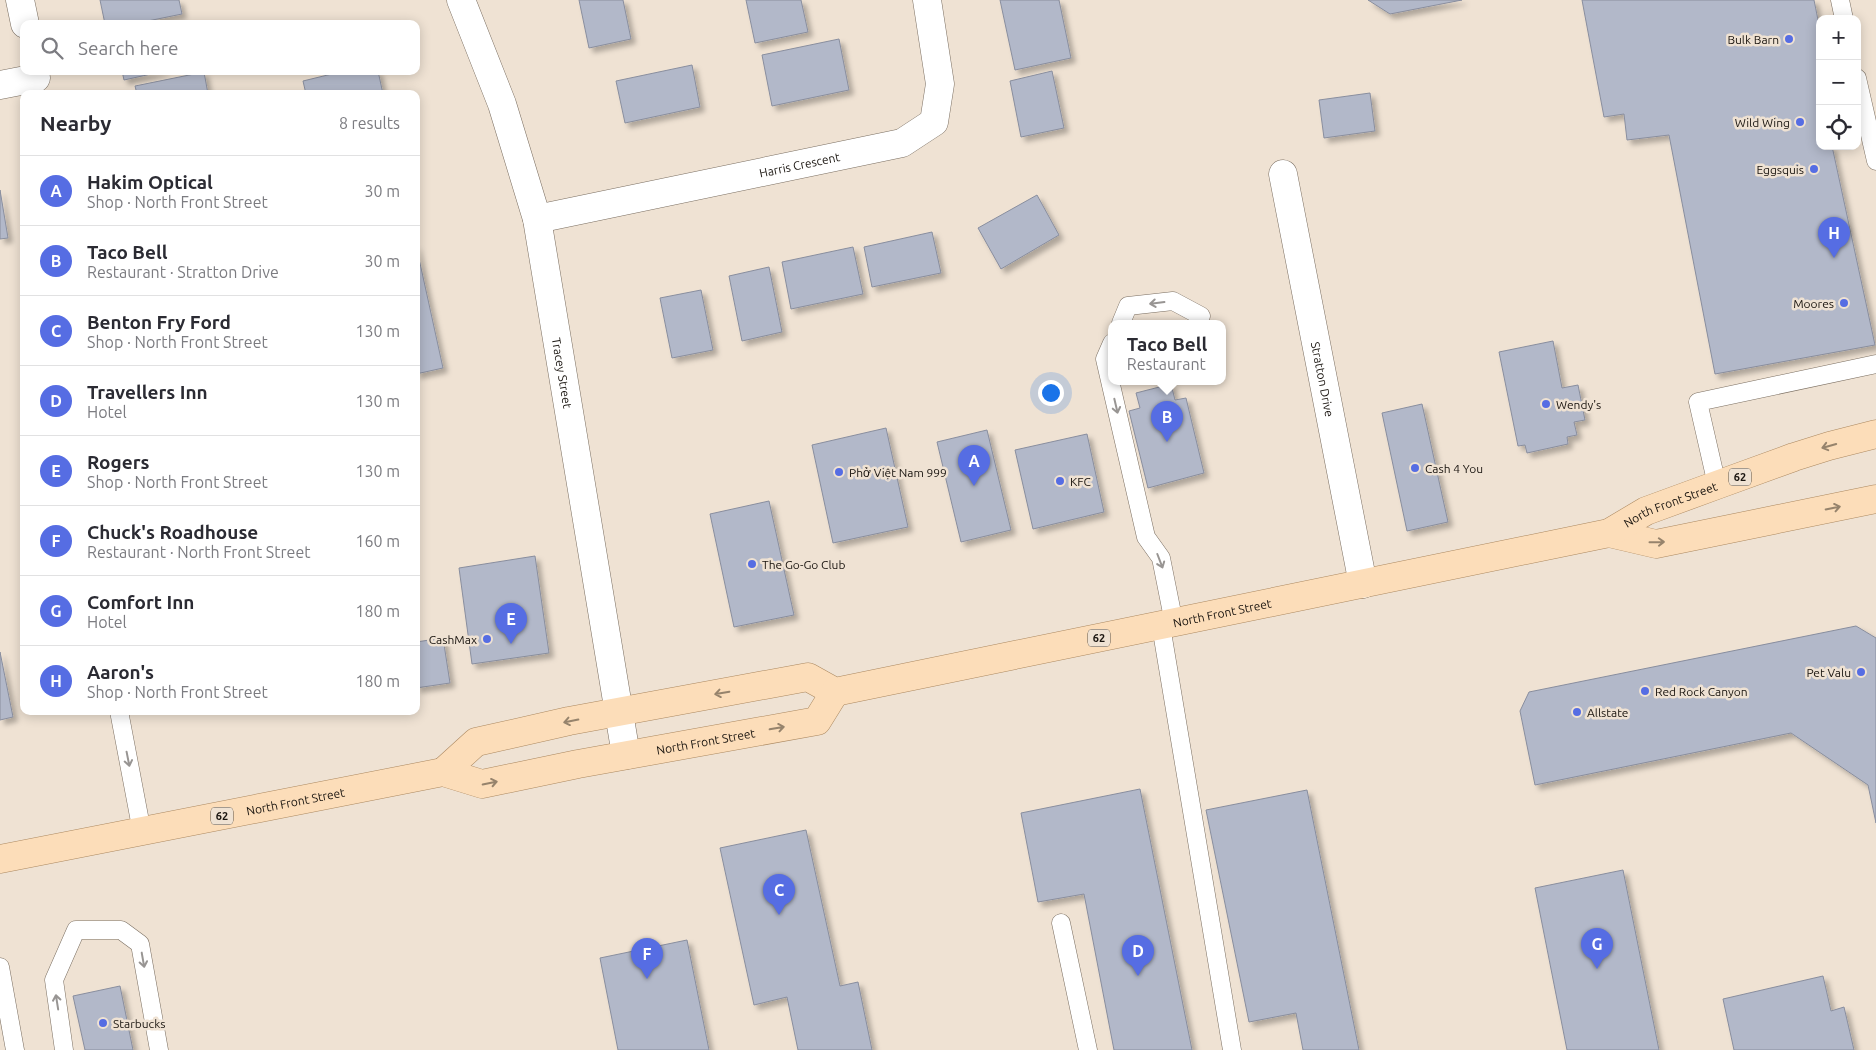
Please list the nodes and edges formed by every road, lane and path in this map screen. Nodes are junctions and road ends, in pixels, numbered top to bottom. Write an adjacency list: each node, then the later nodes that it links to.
1 (20, 0): 6 (street)
2 (461, 0): 12 (street, Tracey Street)
3 (926, 0): 12 (street, Harris Crescent)
4 (1840, 0): 5 (lane)
5 (1843, 15)
6 (24, 20)
7 (37, 81): 8 (street)
8 (0, 85)
9 (1861, 95): 10 (lane)
10 (1876, 161)
11 (1283, 174): 23 (street, Stratton Drive)
12 (537, 219): 26 (street, Tracey Street)
13 (1201, 316): 14 (lane, one-way to 14)
14 (1122, 320)
15 (1108, 352): 17 (lane, one-way to 17)
16 (1876, 364): 20 (lane)
17 (1108, 372)
18 (1111, 385): 24 (lane, one-way to 24)
19 (1876, 434): 20 (main road, North Front Street / 62, one-way to 20)
20 (1717, 485): 22 (main road, North Front Street / 62)
21 (1876, 499): 22 (main road, North Front Street / 62, one-way to 21)
22 (1609, 533): 23 (main road, North Front Street / 62)
23 (1362, 584): 24 (main road, North Front Street / 62)
24 (1168, 624): 25 (main road, North Front Street / 62); 38 (lane)
25 (835, 692): 26 (main road, one-way to 26); 28 (main road, North Front Street / 62, one-way to 25)
26 (619, 712): 28 (street, Tracey Street); 29 (main road, one-way to 29)
27 (120, 715): 30 (lane, one-way to 30)
28 (626, 756): 29 (main road, North Front Street / 62, one-way to 28)
29 (444, 772): 30 (main road, North Front Street / 62)
30 (142, 832): 31 (main road, North Front Street / 62)
31 (0, 859)
32 (1062, 923): 37 (lane)
33 (0, 967): 34 (lane)
34 (15, 1050)
35 (64, 1050): 36 (lane, one-way to 36)
36 (159, 1050)
37 (1088, 1050)
38 (1232, 1050)

